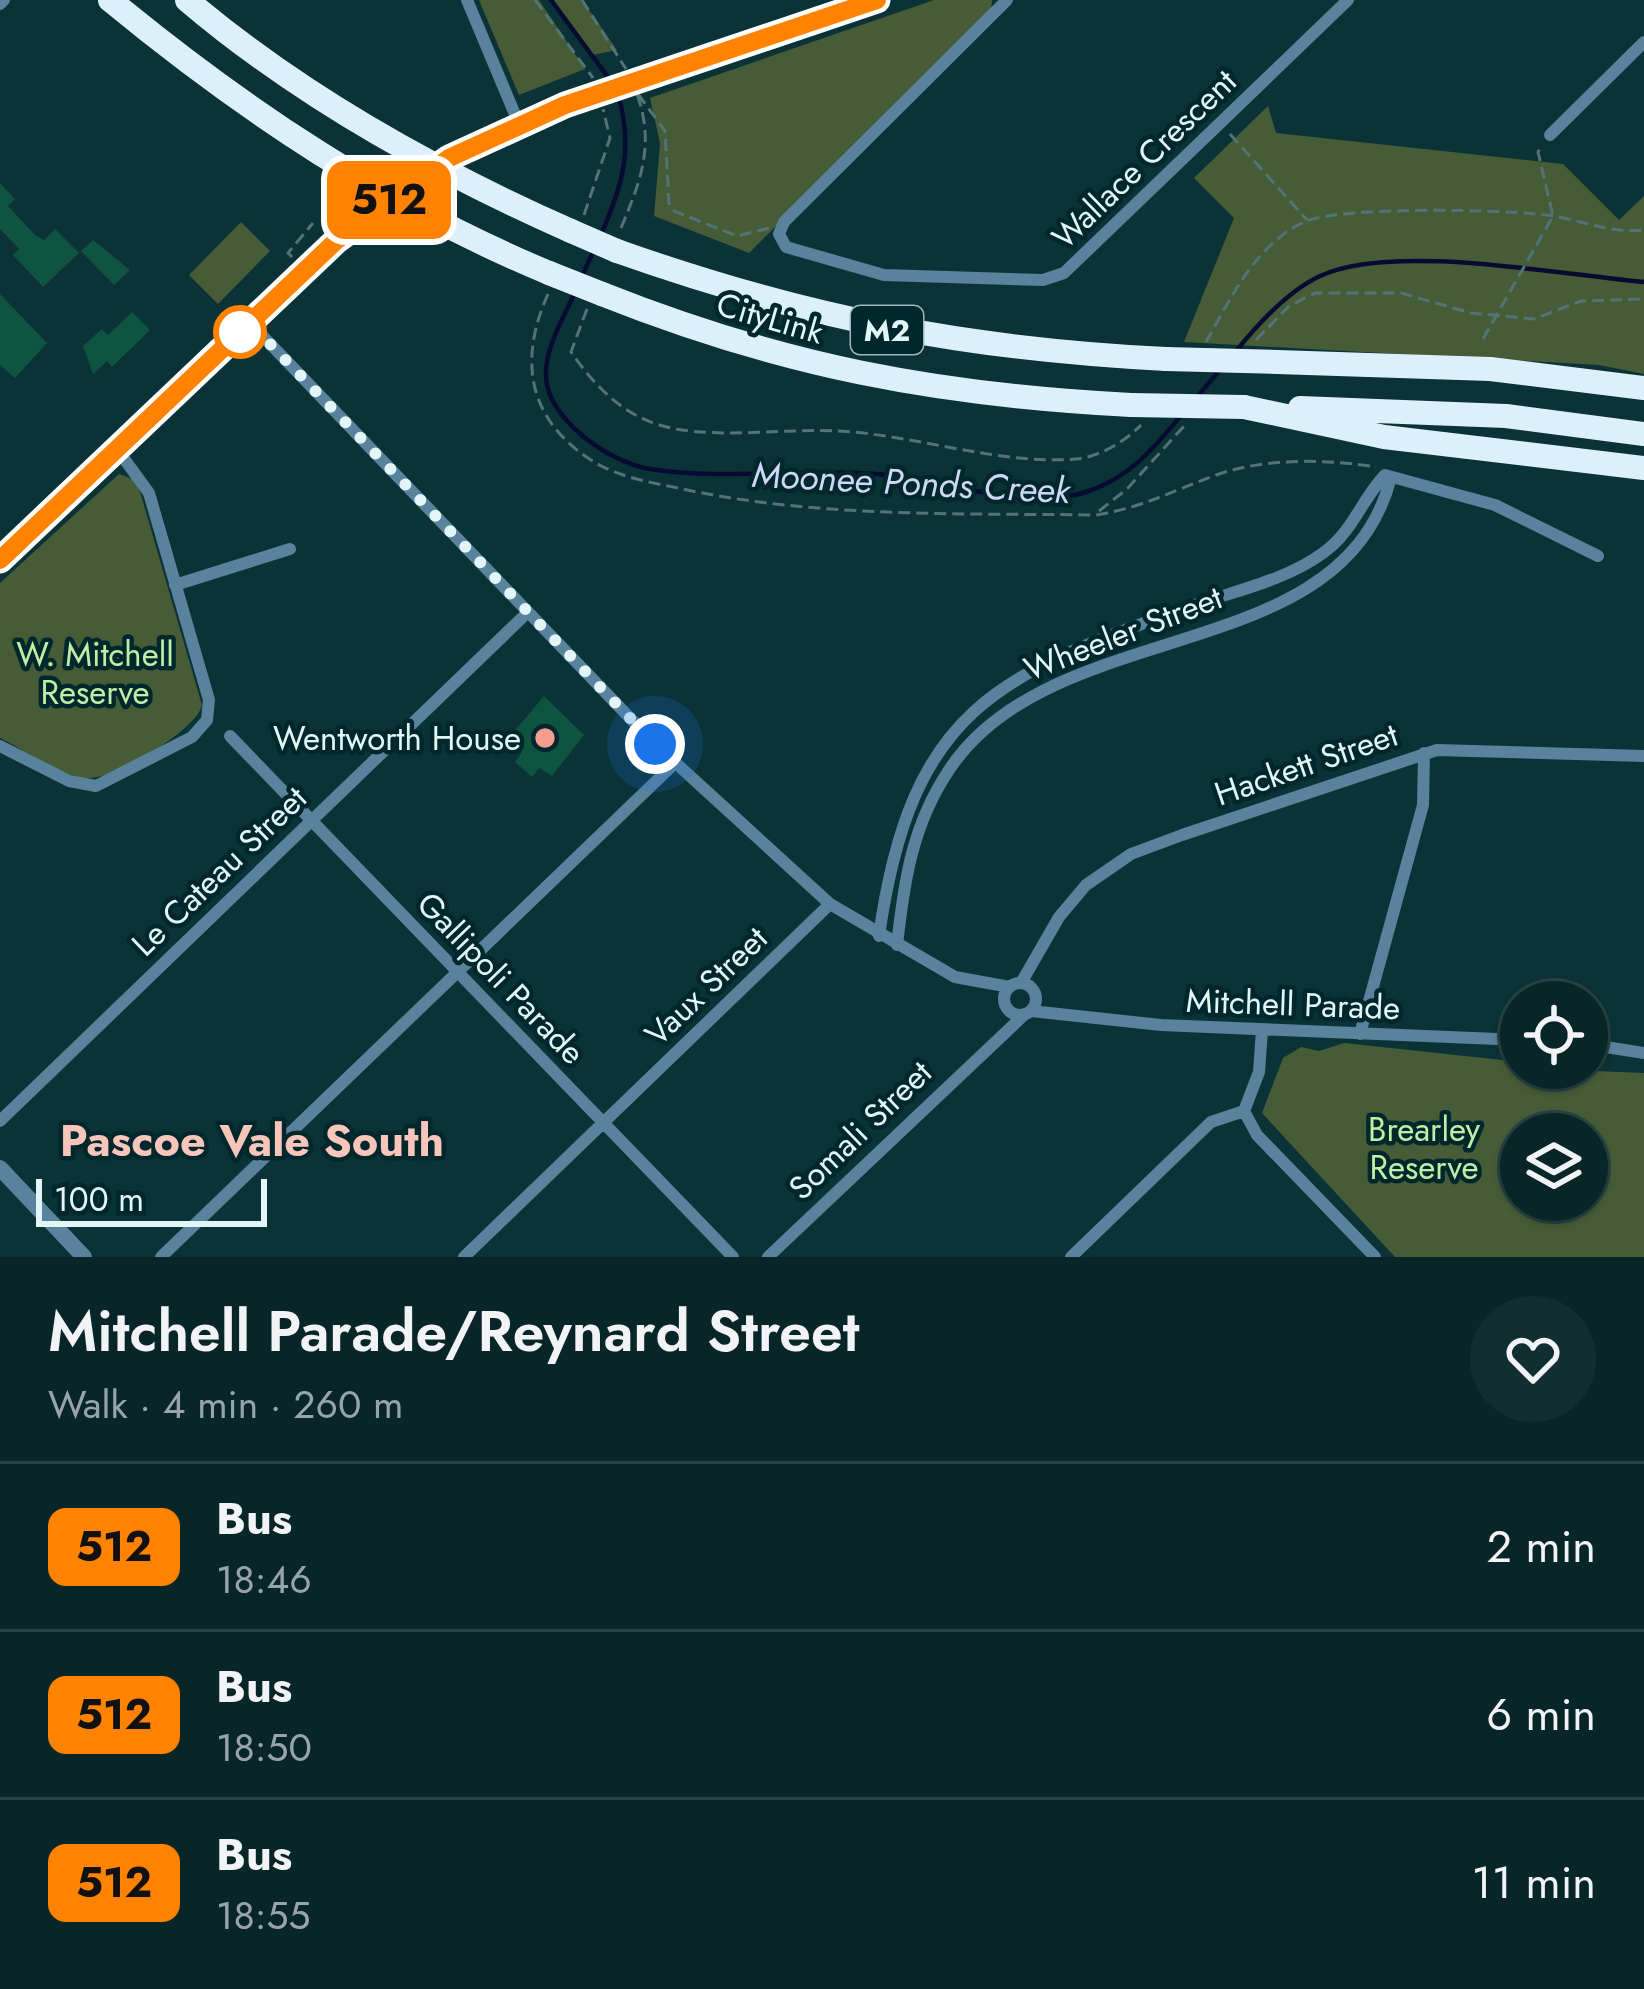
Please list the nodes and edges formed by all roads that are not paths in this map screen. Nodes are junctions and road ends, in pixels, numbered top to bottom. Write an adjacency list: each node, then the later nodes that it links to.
1 (110, 0): 12 (highway, CityLink / M2, bridge)
2 (187, 0): 11 (highway, CityLink / M2, bridge)
3 (467, 0): 8 (street)
4 (877, 0): 8 (street, bridge)
5 (1348, 0): 6 (street, Wallace Crescent)
6 (1008, 1)
7 (1644, 42): 9 (street)
8 (519, 124): 10 (street, bridge)
9 (1550, 135)
10 (250, 323): 14 (street); 21 (street, Mitchell Parade)
11 (1644, 388)
12 (1244, 406): 13 (highway, CityLink / M2); 15 (highway)
13 (1644, 434)
14 (117, 448): 19 (street); 20 (street)
15 (1644, 468)
16 (1388, 476): 18 (street); 29 (street, Wheeler Street); 30 (street, Wheeler Street)
17 (290, 549): 20 (street)
18 (1598, 556)
19 (0, 560)
20 (175, 585): 23 (street)
21 (528, 612): 26 (street, Mitchell Parade); 27 (street, Le Cateau Street)
22 (230, 736): 27 (street, Gallipoli Parade)
23 (0, 746)
24 (1424, 753): 25 (street, Hackett Street); 33 (street, Hackett Street); 38 (street)
25 (1644, 755)
26 (675, 763): 28 (street, Mitchell Parade); 31 (street)
27 (311, 820): 31 (street, Gallipoli Parade); 44 (street, Le Cateau Street)
28 (830, 904): 29 (street, Mitchell Parade); 45 (street, Vaux Street)
29 (879, 935): 30 (street, Mitchell Parade)
30 (897, 945): 32 (street, Mitchell Parade)
31 (458, 971): 45 (street, Gallipoli Parade); 48 (street)
32 (981, 986): 33 (street, Mitchell Parade); 34 (street, Mitchell Parade)
33 (1025, 989): 34 (street, Somali Street); 35 (street, Mitchell Parade); 36 (street)
34 (1006, 1006): 36 (street, Mitchell Parade); 40 (street, Somali Street)
35 (1064, 1011): 36 (street, Mitchell Parade); 37 (street, Mitchell Parade)
36 (1028, 1013): 40 (street, Somali Street)
37 (1262, 1030): 38 (street, Mitchell Parade); 43 (street)
38 (1360, 1034): 39 (street, Mitchell Parade)
39 (1500, 1039)
40 (990, 1042): 51 (street, Somali Street)
41 (1608, 1047): 42 (street)
42 (1644, 1053)
43 (1244, 1111): 52 (street); 53 (street)
44 (0, 1120)
45 (604, 1123): 49 (street, Vaux Street); 50 (street, Gallipoli Parade)
46 (0, 1168): 47 (street)
47 (84, 1257)
48 (161, 1257)
49 (464, 1257)
50 (733, 1257)
51 (768, 1257)
52 (1071, 1257)
53 (1374, 1257)

